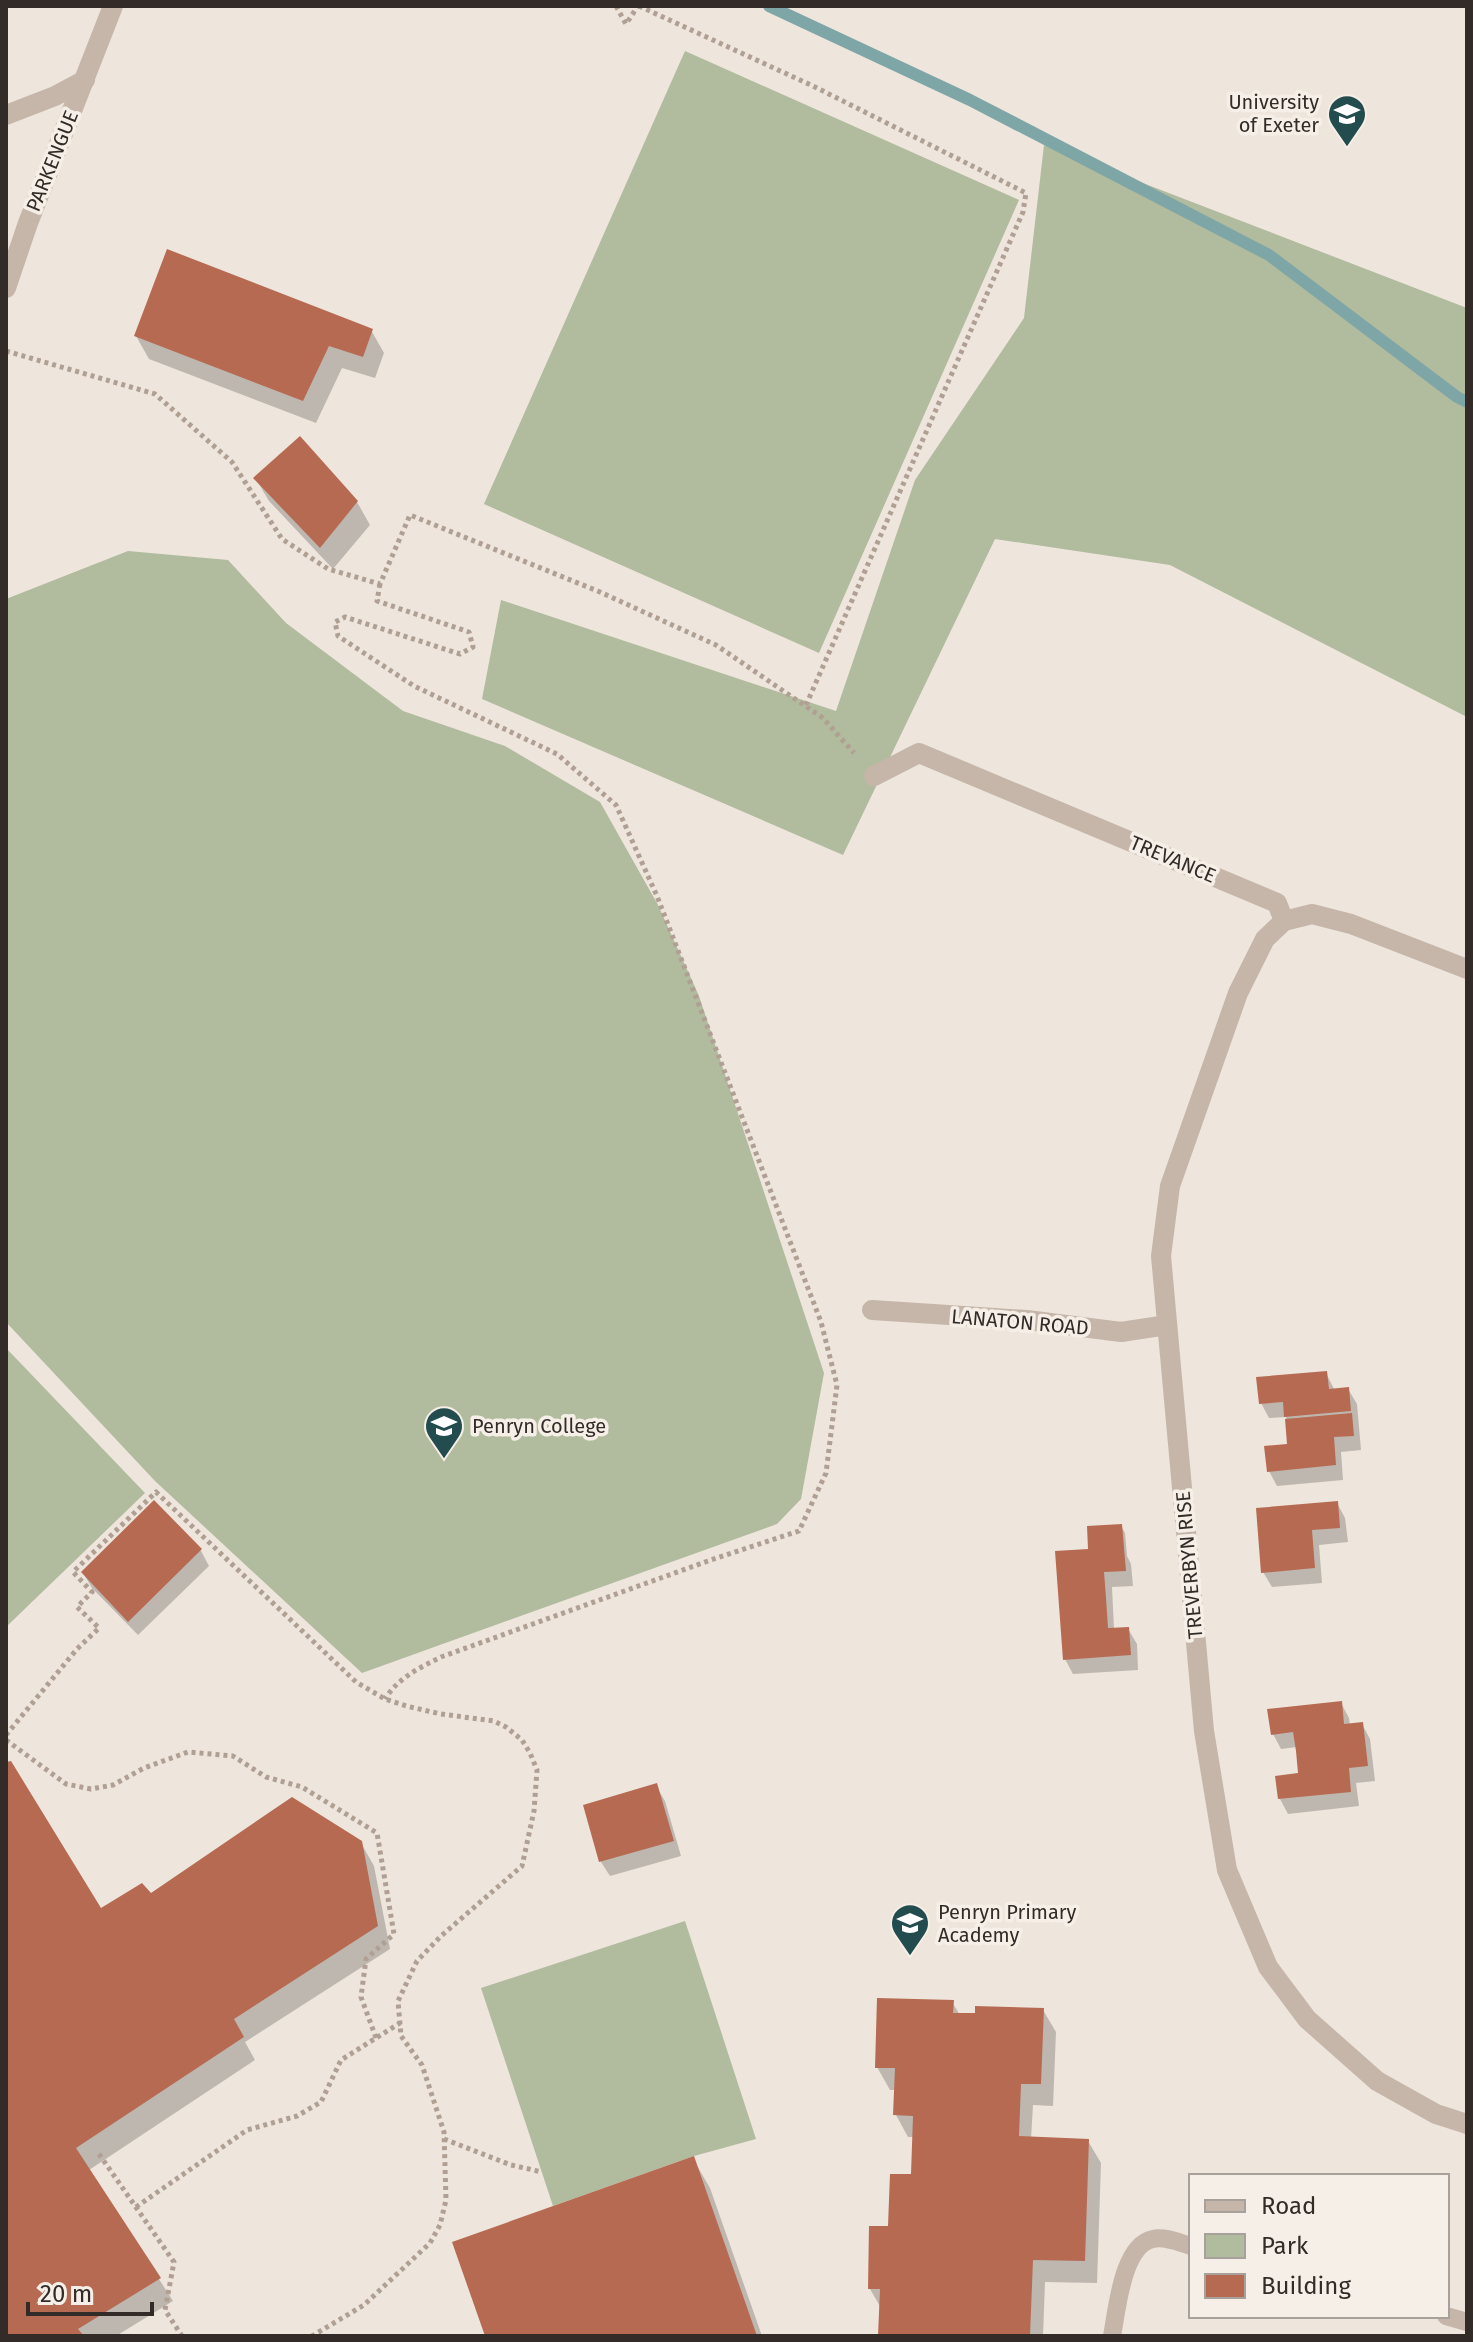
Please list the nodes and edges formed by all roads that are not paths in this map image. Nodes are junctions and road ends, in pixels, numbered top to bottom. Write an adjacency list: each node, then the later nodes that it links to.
1 (113, 6): 2 (street, PARKENGUE)
2 (85, 80): 3 (street, PARKENGUE); 4 (street, PARKENGUE)
3 (6, 115)
4 (6, 288)
5 (874, 776): 6 (street, TREVANCE)
6 (1284, 921): 7 (street); 9 (street, TREVERBYN RISE)
7 (1467, 969)
8 (872, 1310): 9 (street, LANATON ROAD)
9 (1167, 1325): 10 (street, TREVERBYN RISE)
10 (1467, 2124)
11 (1189, 2245): 12 (lane)
12 (1112, 2336)

